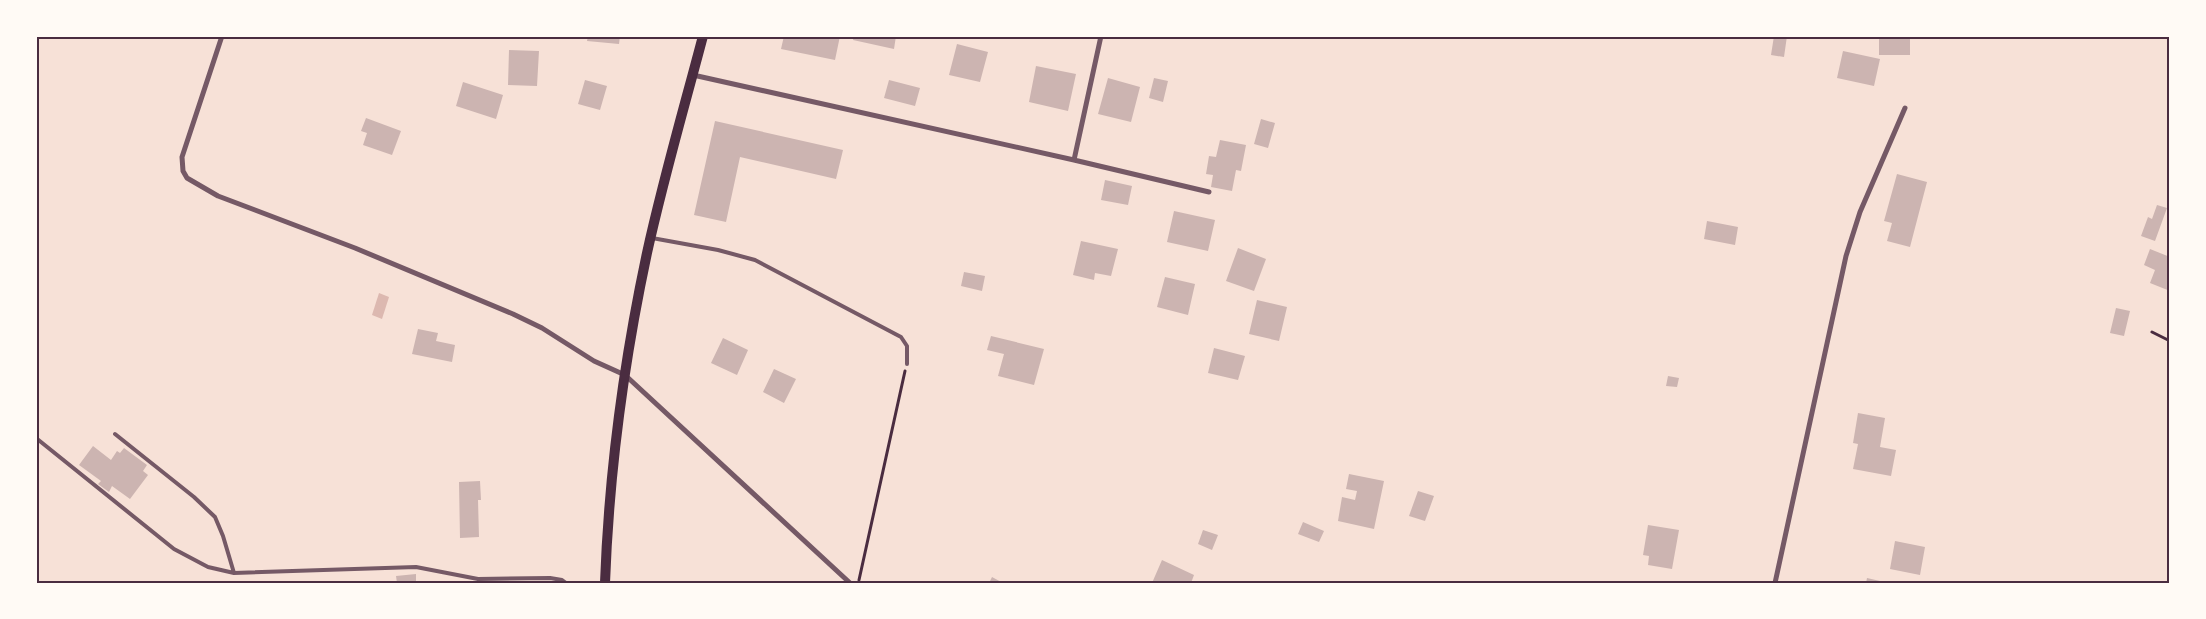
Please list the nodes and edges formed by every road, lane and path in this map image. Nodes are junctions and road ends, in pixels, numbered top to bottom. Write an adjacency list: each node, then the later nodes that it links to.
1 (222, 36): 12 (street)
2 (703, 36): 4 (main road)
3 (1101, 36): 6 (street)
4 (693, 76): 6 (street); 8 (main road)
5 (1905, 108): 20 (street)
6 (1074, 160): 7 (street)
7 (1209, 192)
8 (650, 238): 11 (lane); 12 (main road)
9 (2152, 332): 10 (path)
10 (2170, 341)
11 (907, 364): 19 (path)
12 (625, 375): 17 (main road); 18 (street)
13 (116, 434): 15 (lane)
14 (36, 438): 15 (lane)
15 (234, 573): 16 (lane)
16 (566, 583)
17 (605, 583)
18 (850, 583)
19 (858, 583)
20 (1775, 583)

